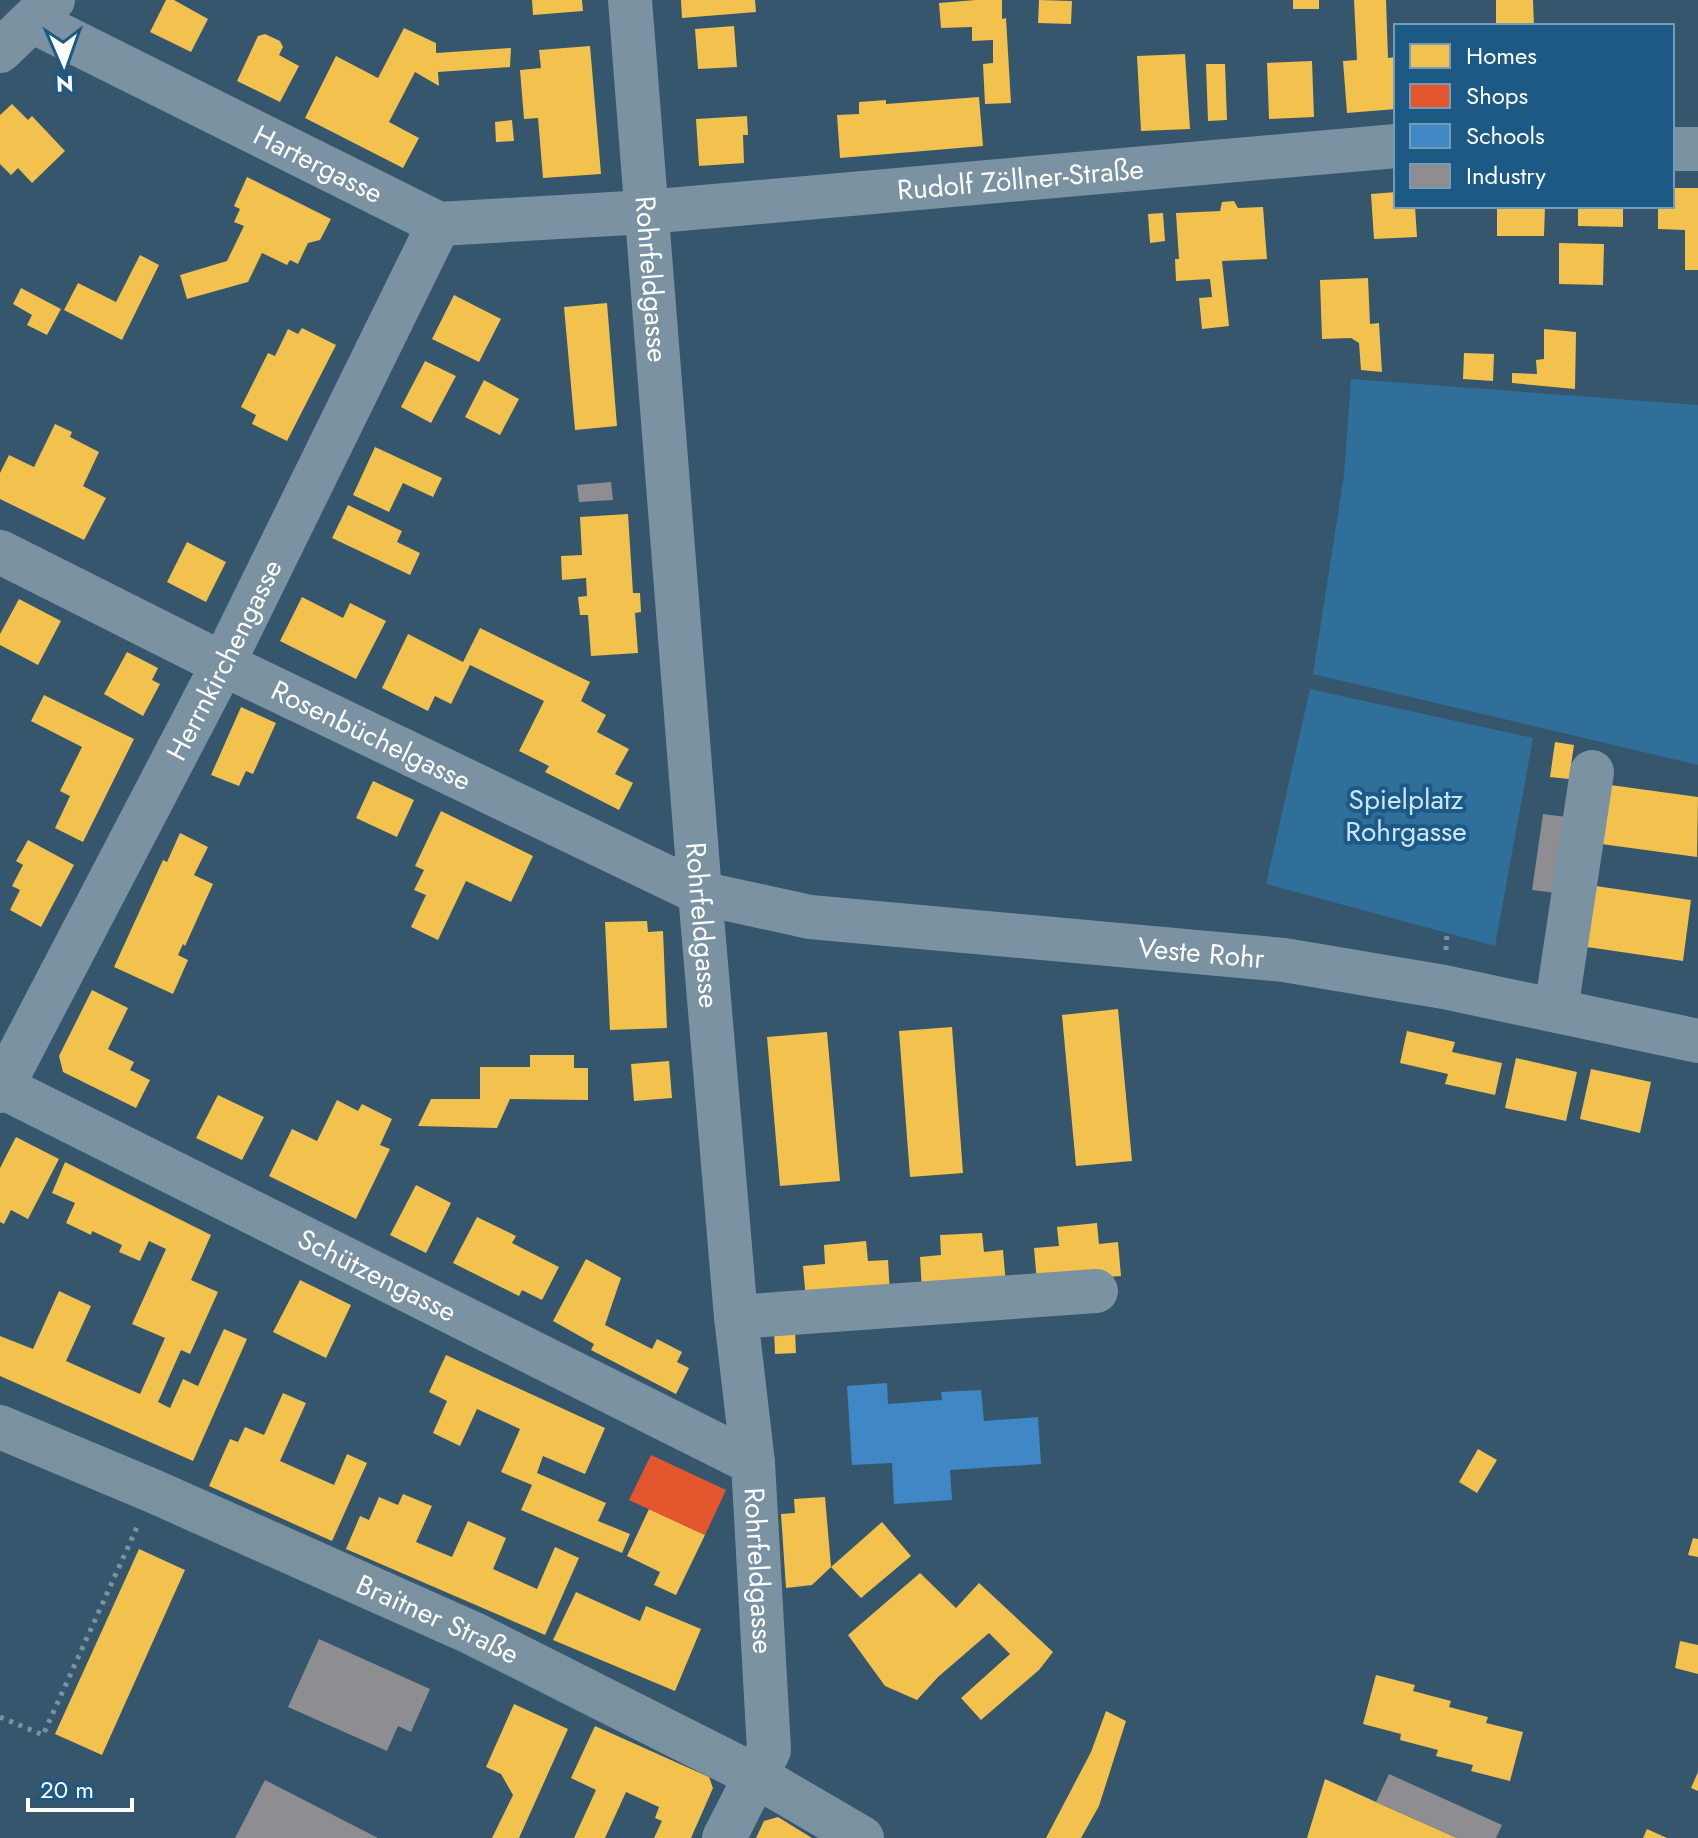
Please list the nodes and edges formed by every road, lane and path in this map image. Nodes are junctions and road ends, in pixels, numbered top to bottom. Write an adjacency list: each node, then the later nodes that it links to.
1 (630, 0): 7 (street, Rohrfeldgasse)
2 (38, 7): 3 (street); 8 (street, Hartergasse)
3 (0, 51)
4 (1394, 146): 7 (street, Rudolf Zöllner-Straße)
5 (1674, 149): 6 (street)
6 (1698, 149)
7 (646, 212): 8 (street, Hartergasse); 12 (street, Rohrfeldgasse)
8 (439, 224): 10 (street, Herrnkirchengasse)
9 (0, 552): 10 (street, Rosenbüchelgasse)
10 (223, 664): 12 (street, Rosenbüchelgasse); 15 (street, Herrnkirchengasse)
11 (1592, 772): 13 (street)
12 (700, 893): 13 (street, Veste Rohr); 17 (street, Rohrfeldgasse)
13 (1556, 1010): 14 (street, Veste Rohr)
14 (1698, 1041)
15 (1, 1088): 19 (street, Schützengasse)
16 (1096, 1291): 17 (street)
17 (736, 1317): 19 (street, Rohrfeldgasse)
18 (0, 1427): 20 (main road, Braitner Straße)
19 (753, 1463): 22 (street, Rohrfeldgasse)
20 (153, 1491): 21 (path); 22 (main road, Braitner Straße)
21 (0, 1717)
22 (756, 1776): 23 (street, Rohrfeldgasse); 24 (main road, Braitner Straße)
23 (724, 1838)
24 (862, 1838)

